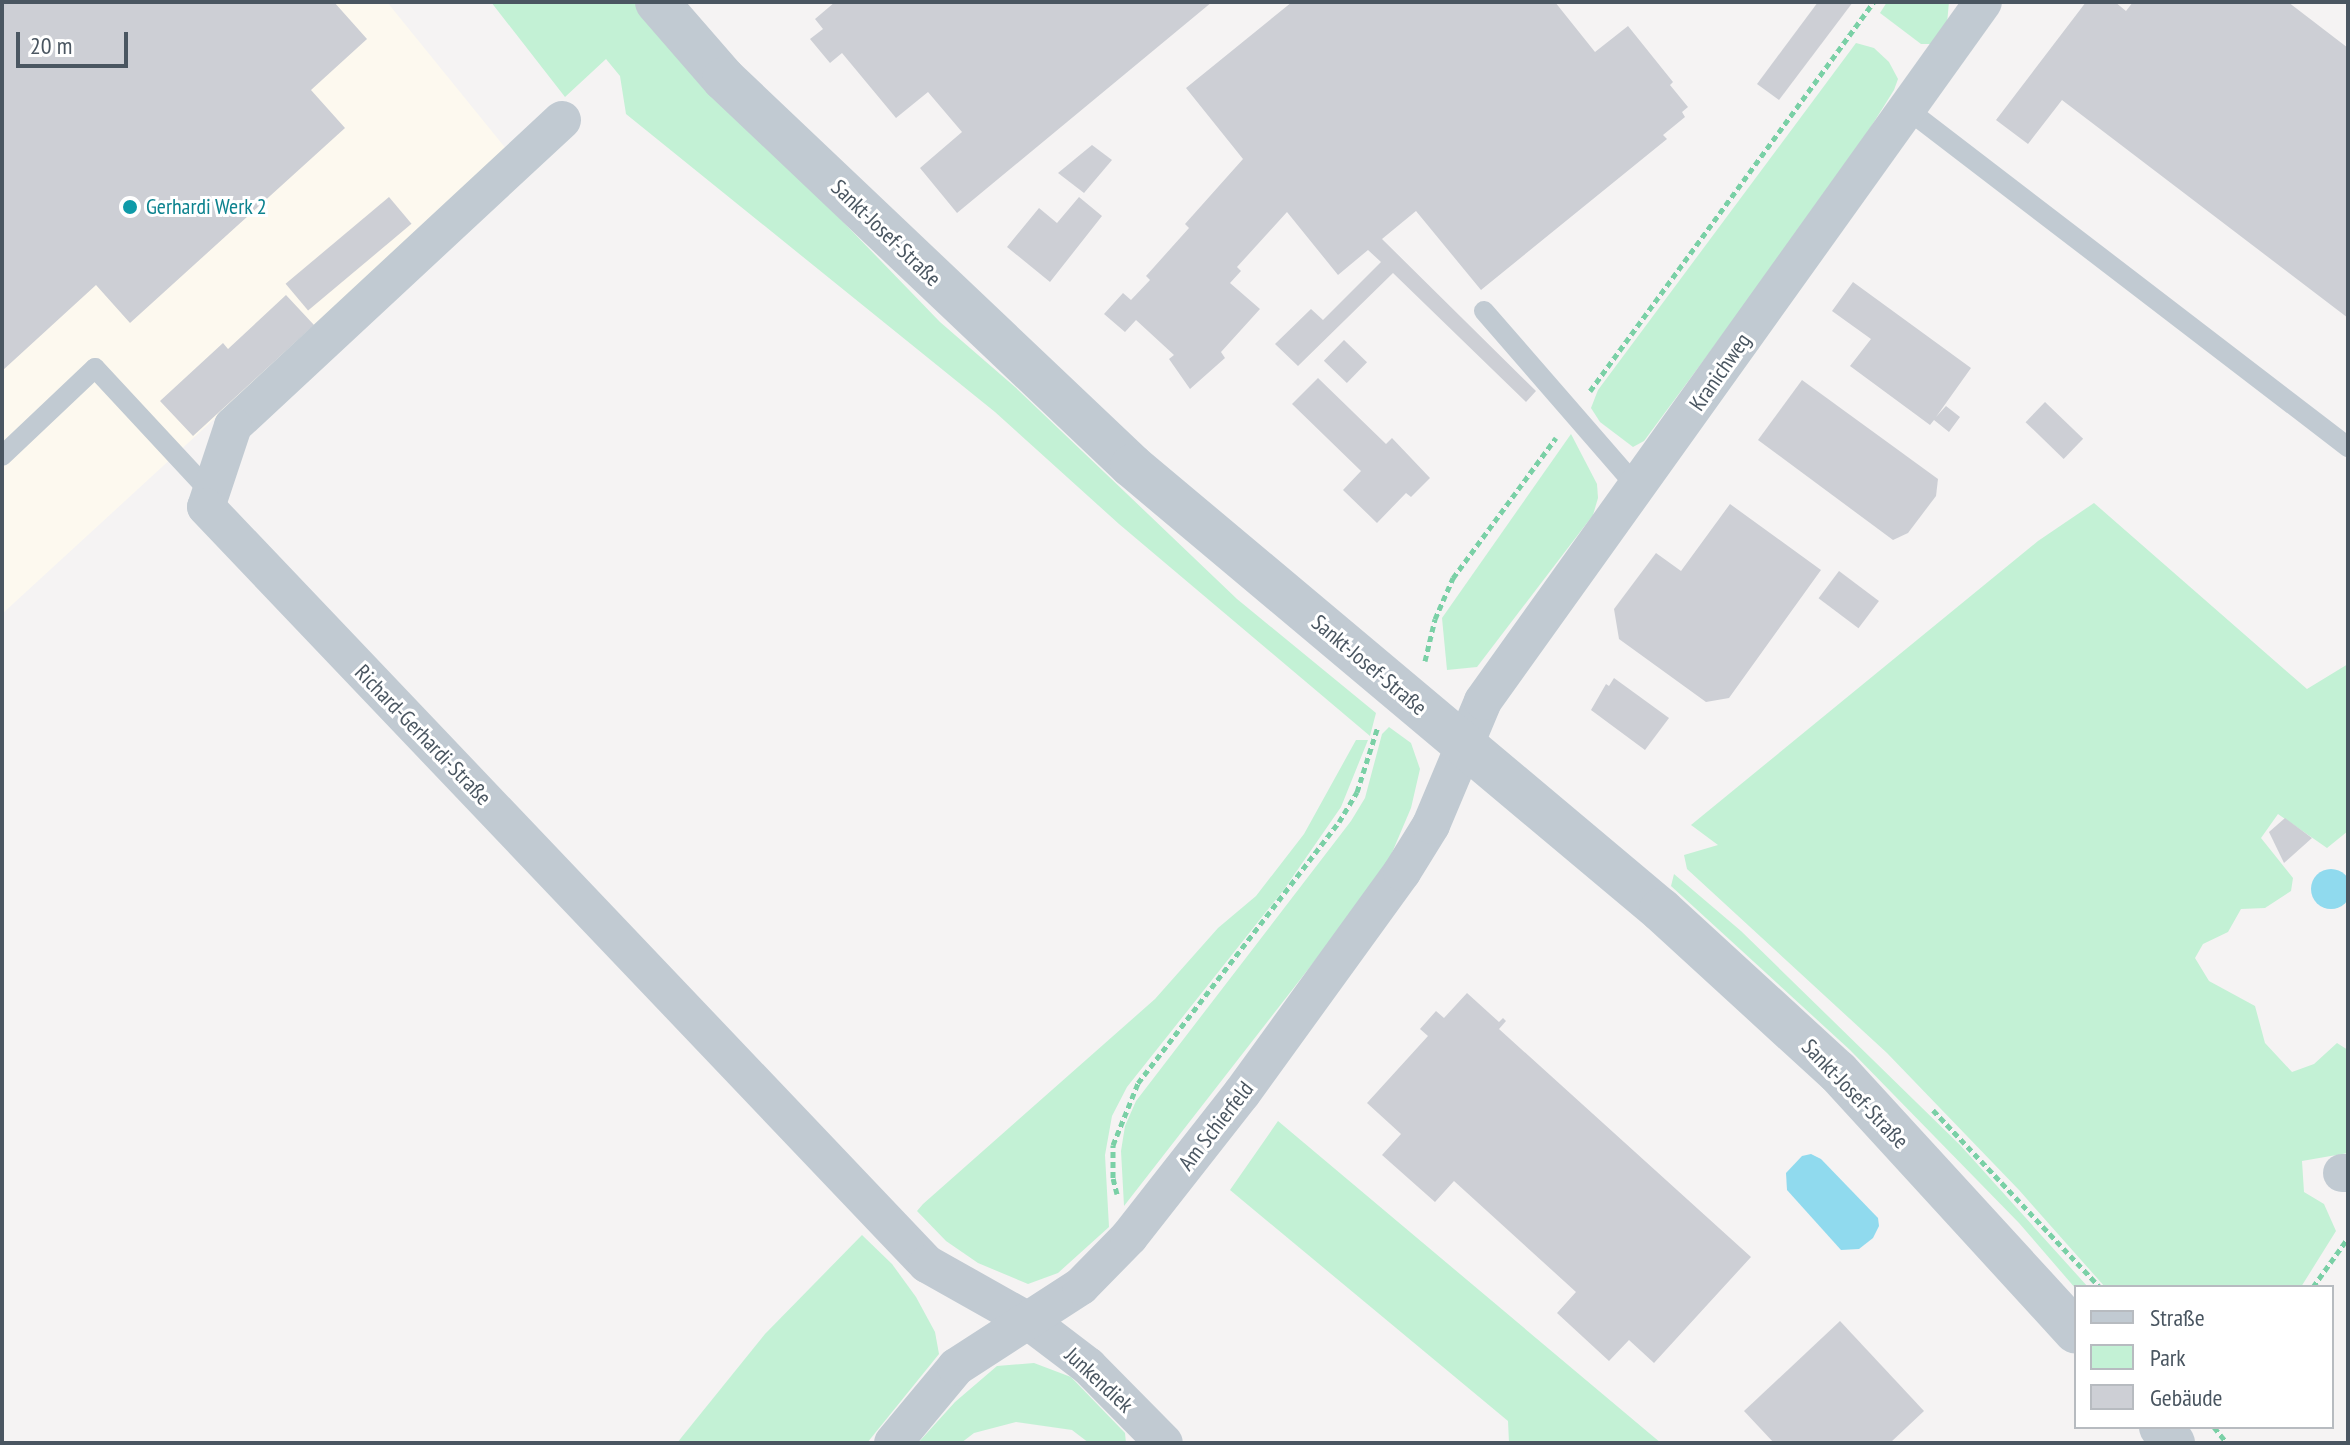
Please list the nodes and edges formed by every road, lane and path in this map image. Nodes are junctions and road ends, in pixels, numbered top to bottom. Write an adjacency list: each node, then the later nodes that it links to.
1 (657, 2): 12 (street, Sankt-Josef-Straße)
2 (1874, 2): 7 (path)
3 (1983, 2): 4 (street, Kranichweg)
4 (1907, 109): 8 (lane); 10 (street, Kranichweg)
5 (562, 120): 11 (street)
6 (1484, 311): 7 (lane)
7 (1573, 414): 10 (lane); 12 (path)
8 (2348, 447)
9 (2, 456): 11 (lane)
10 (1638, 488): 13 (street, Kranichweg)
11 (211, 493): 17 (street, Richard-Gerhardi-Straße)
12 (1406, 697): 13 (street, Sankt-Josef-Straße); 14 (path)
13 (1463, 745): 14 (street, Am Schierfeld); 18 (street, Sankt-Josef-Straße)
14 (1129, 1237): 17 (street, Am Schierfeld)
15 (2348, 1238): 16 (path)
16 (2314, 1285)
17 (1030, 1322): 19 (street, Am Schierfeld); 20 (street, Junkendiek)
18 (2074, 1330)
19 (893, 1443)
20 (1164, 1443)

